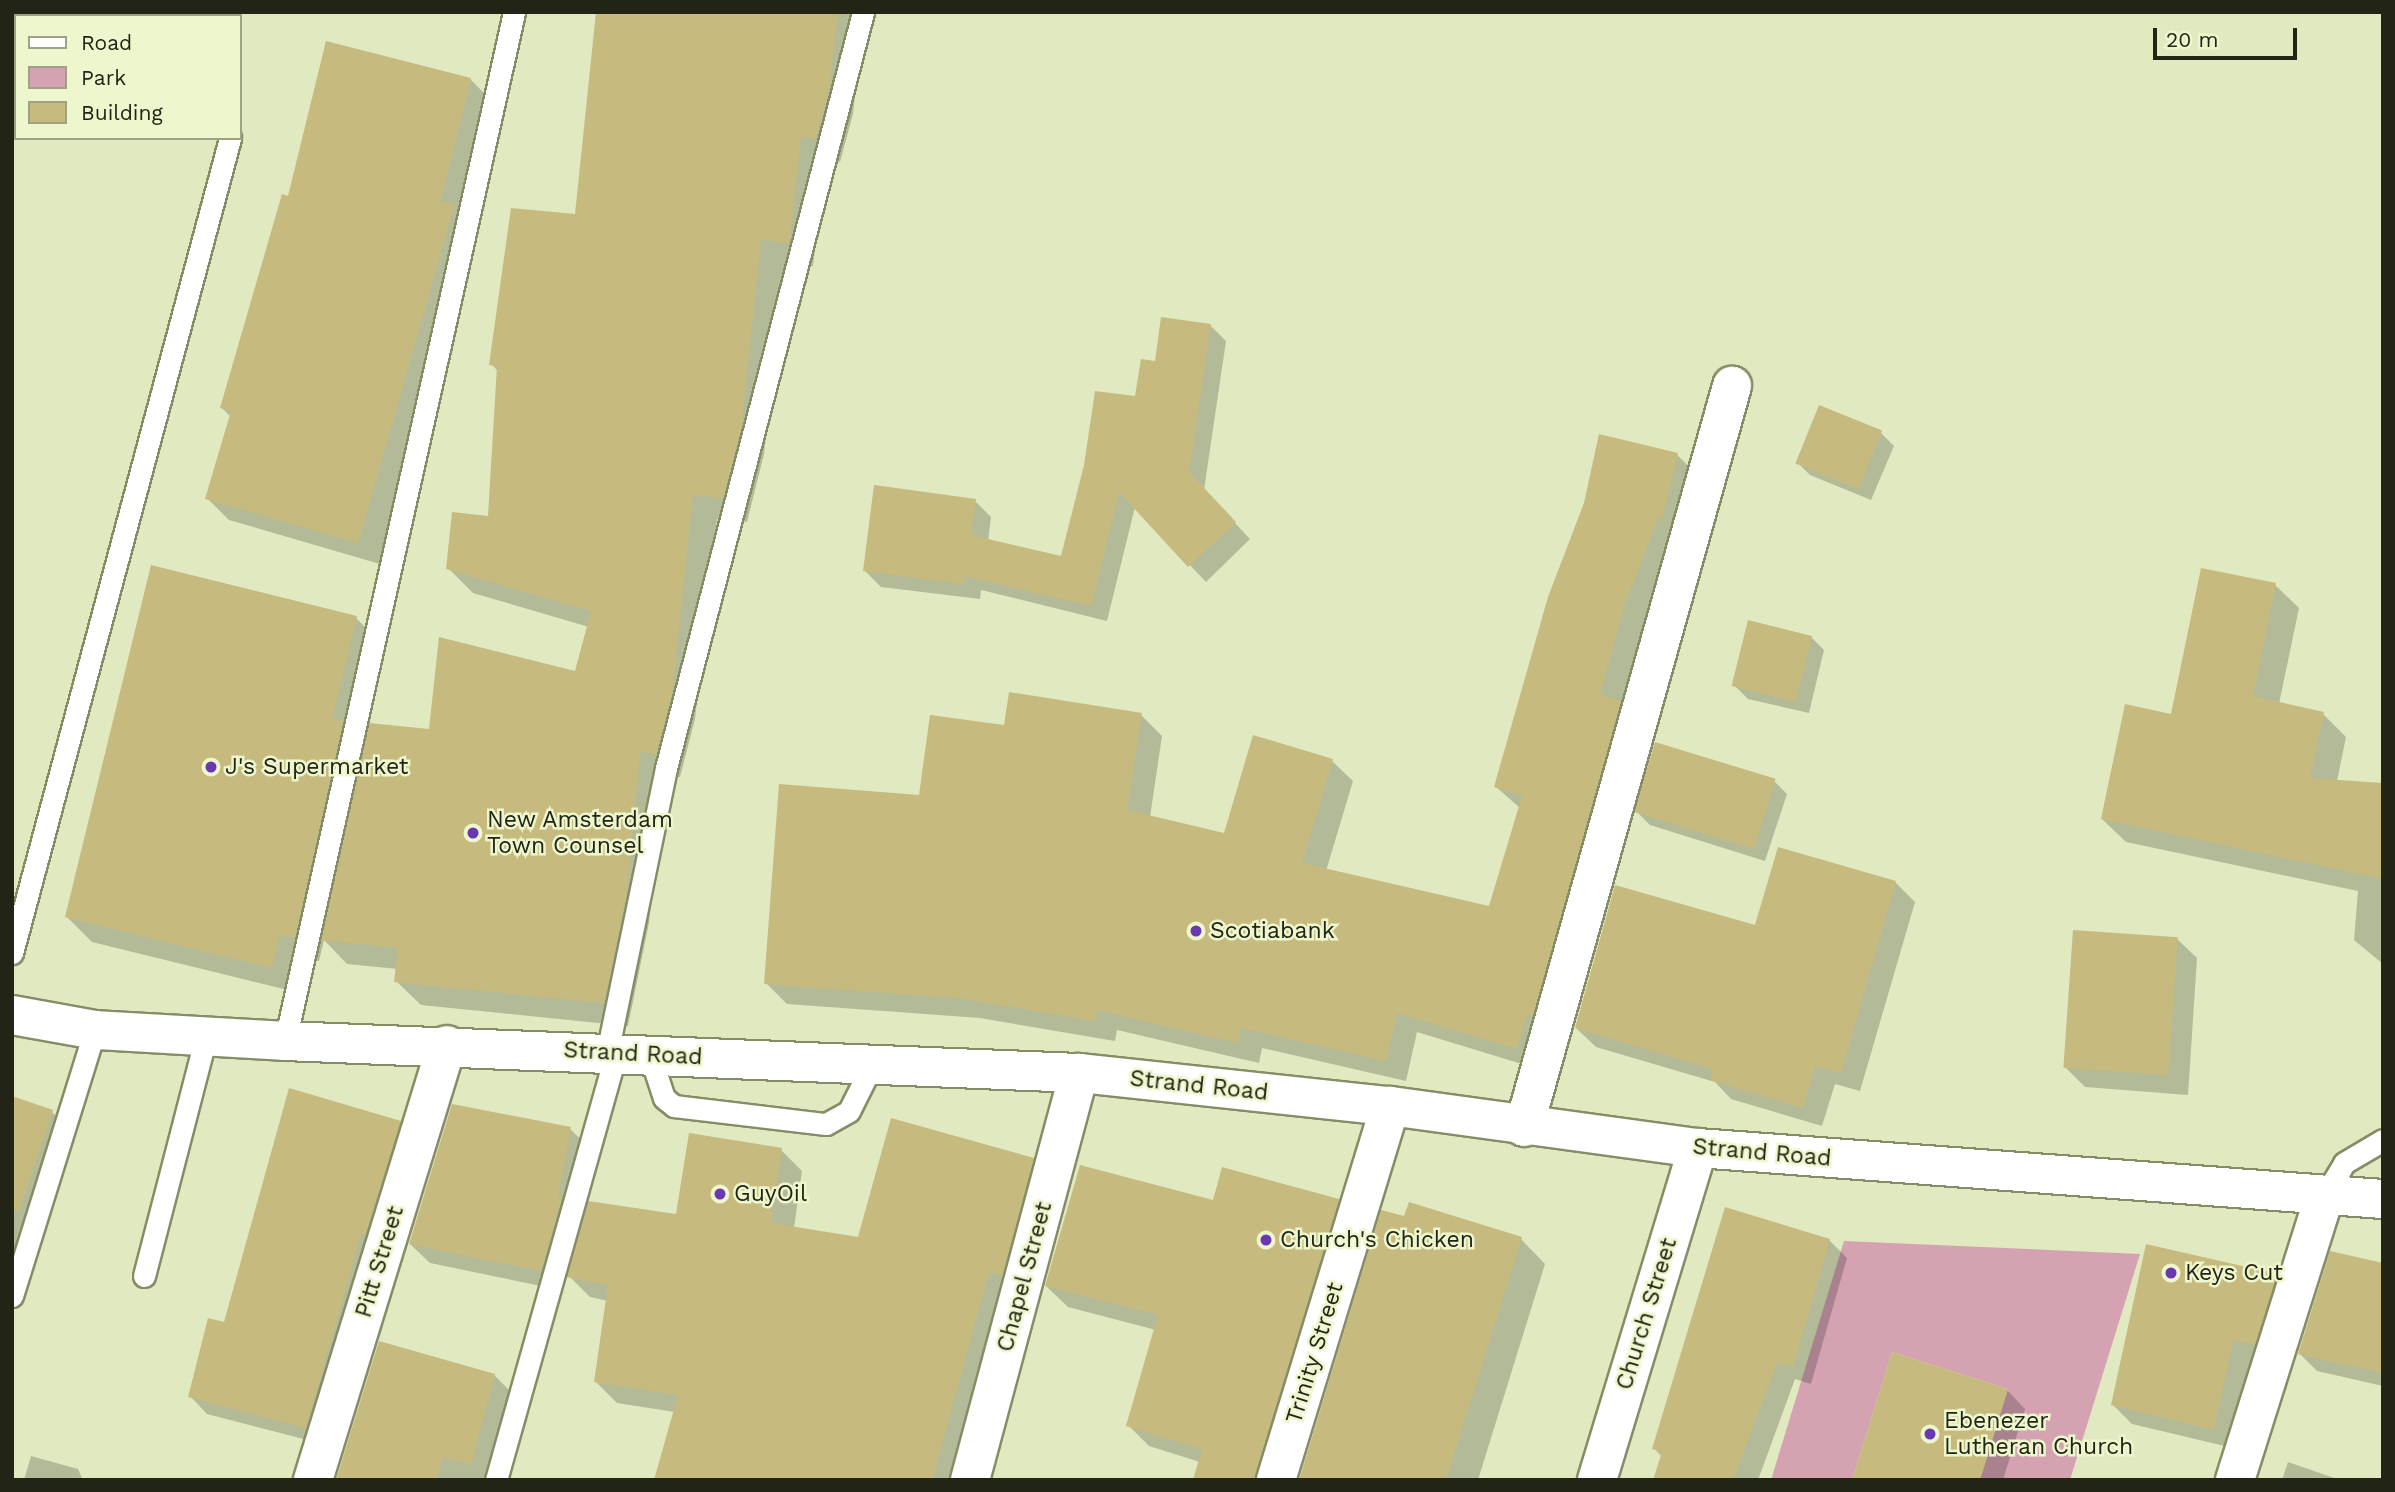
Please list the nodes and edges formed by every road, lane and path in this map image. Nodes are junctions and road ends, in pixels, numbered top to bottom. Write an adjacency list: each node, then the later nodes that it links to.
1 (514, 12): 9 (lane)
2 (863, 12): 11 (lane)
3 (229, 140): 5 (lane)
4 (1732, 386): 15 (street)
5 (12, 953)
6 (12, 1015): 7 (street, Strand Road)
7 (95, 1030): 8 (street, Strand Road); 21 (lane)
8 (206, 1036): 9 (street, Strand Road); 20 (lane)
9 (285, 1041): 10 (street, Strand Road)
10 (447, 1045): 11 (street, Strand Road); 22 (street, Pitt Street)
11 (624, 1054): 12 (street, Strand Road); 12 (lane); 23 (lane)
12 (872, 1065): 13 (street, Strand Road)
13 (1079, 1073): 14 (street, Strand Road); 24 (street, Chapel Street)
14 (1390, 1106): 15 (street, Strand Road); 25 (street, Trinity Street)
15 (1524, 1127): 17 (street, Strand Road)
16 (2383, 1140): 18 (lane)
17 (1698, 1148): 18 (street, Strand Road); 26 (street, Church Street)
18 (2325, 1195): 19 (street, Strand Road); 27 (street)
19 (2383, 1199)
20 (144, 1276)
21 (12, 1296)
22 (313, 1480)
23 (496, 1480)
24 (970, 1480)
25 (1276, 1480)
26 (1597, 1480)
27 (2235, 1480)

